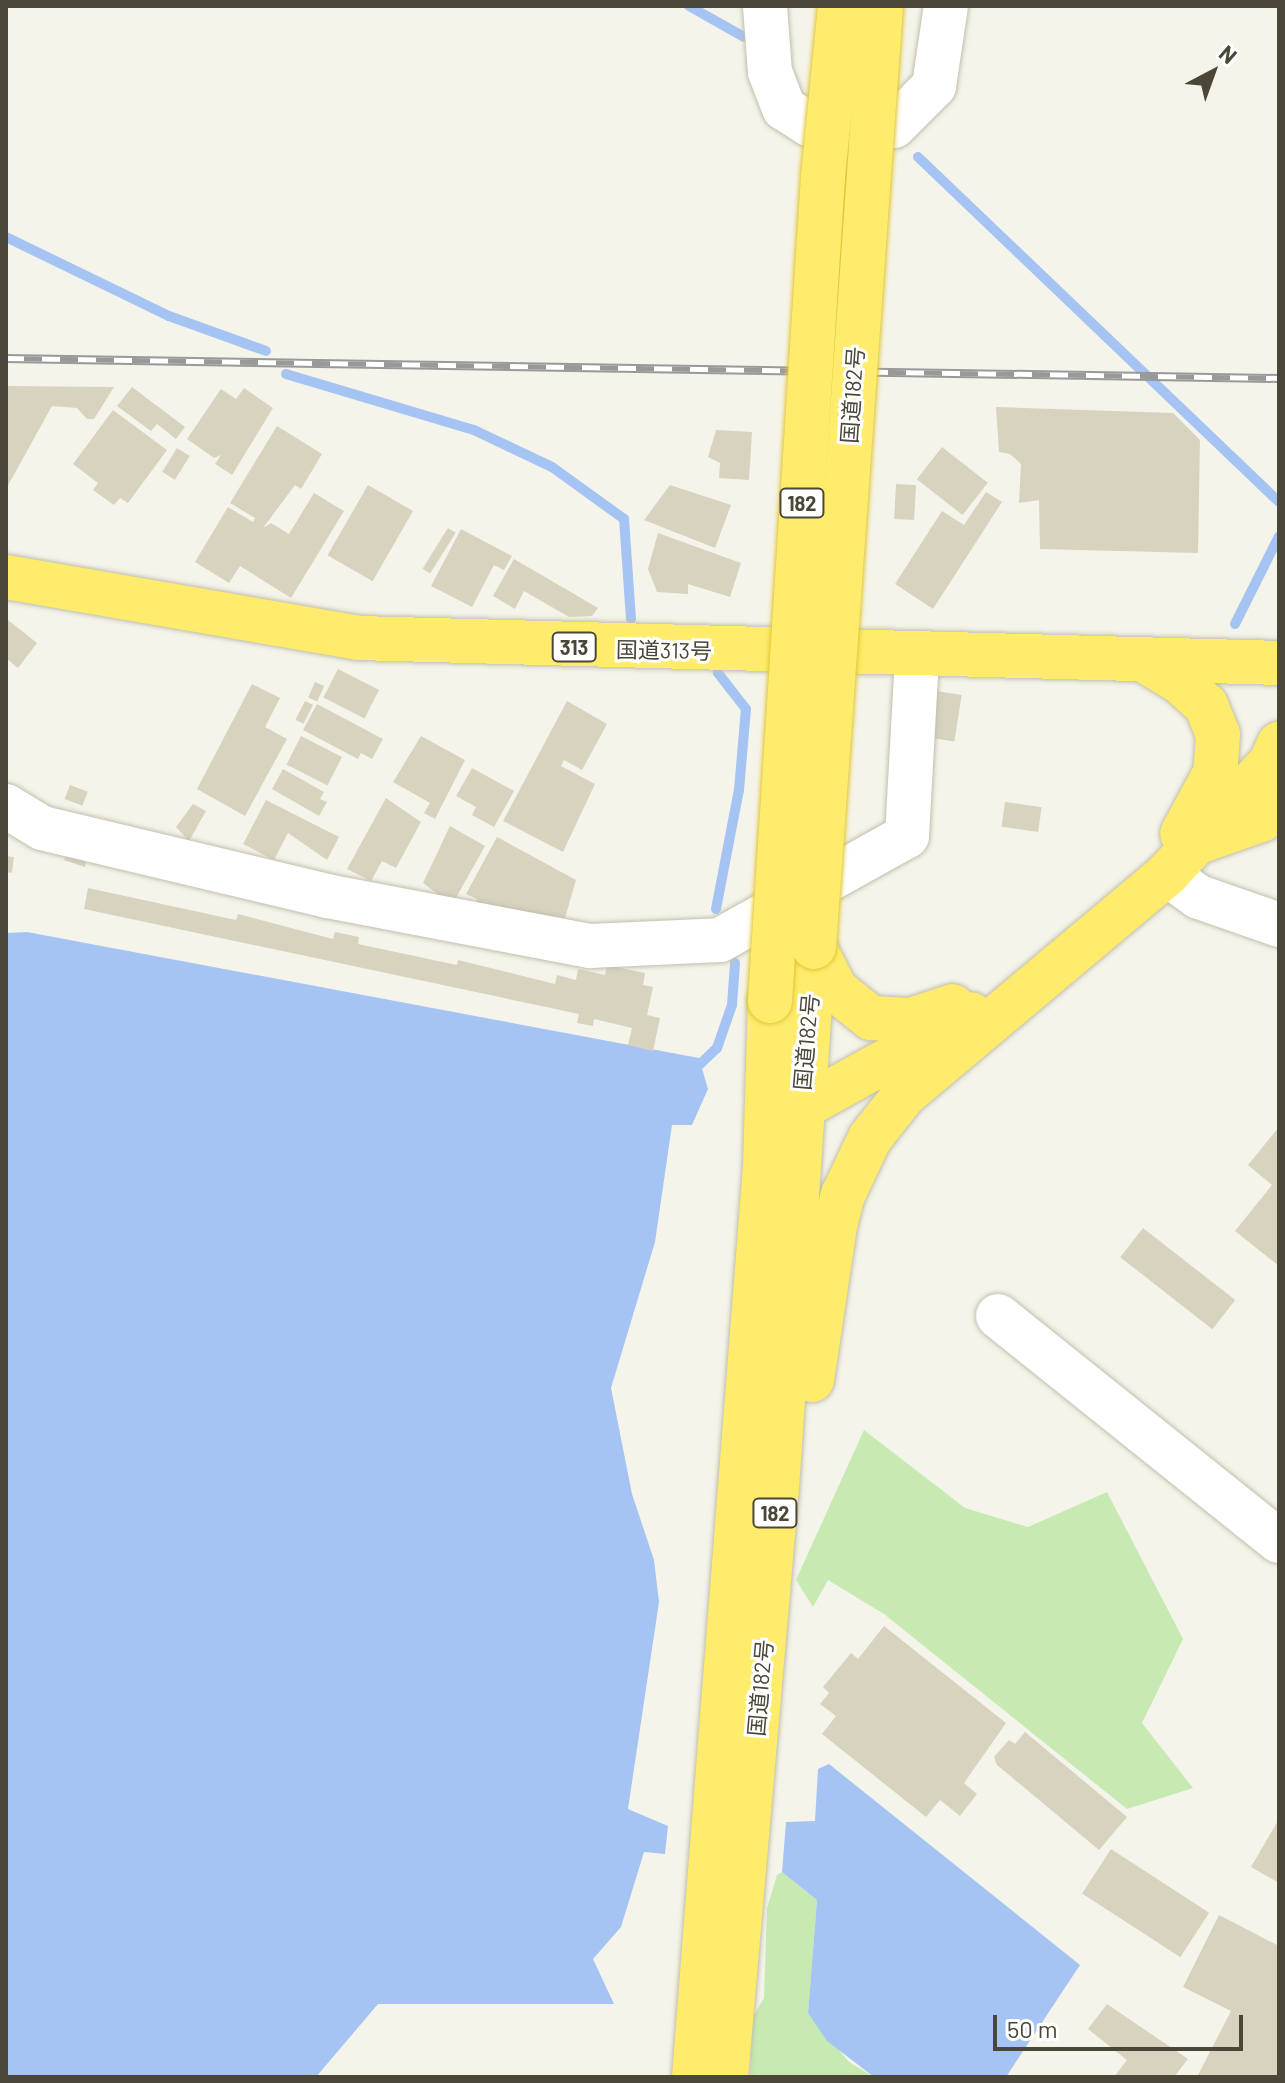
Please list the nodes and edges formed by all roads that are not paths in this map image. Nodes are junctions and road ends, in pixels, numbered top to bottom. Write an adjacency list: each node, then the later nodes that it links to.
1 (840, 6): 16 (highway, 国道182号 / 182, bridge)
2 (881, 6): 14 (highway, 国道182号 / 182, bridge)
3 (946, 6): 4 (street)
4 (758, 9)
5 (6, 577): 6 (highway, 国道313号 / 313)
6 (917, 656): 7 (highway, 国道313号 / 313); 10 (street)
7 (1147, 662): 8 (highway, 国道313号 / 313); 12 (highway)
8 (1279, 663)
9 (1279, 744): 12 (highway)
10 (6, 806)
11 (1279, 806): 12 (highway)
12 (1181, 859): 13 (street); 15 (highway)
13 (1279, 925)
14 (814, 947): 15 (highway); 16 (highway, 国道182号 / 182)
15 (1044, 975): 16 (highway); 18 (highway)
16 (783, 1106): 18 (highway, 国道182号 / 182); 20 (highway, 国道182号 / 182)
17 (998, 1316): 19 (street)
18 (777, 1488): 21 (highway, 国道182号 / 182)
19 (1279, 1541)
20 (694, 2077)
21 (726, 2077)

